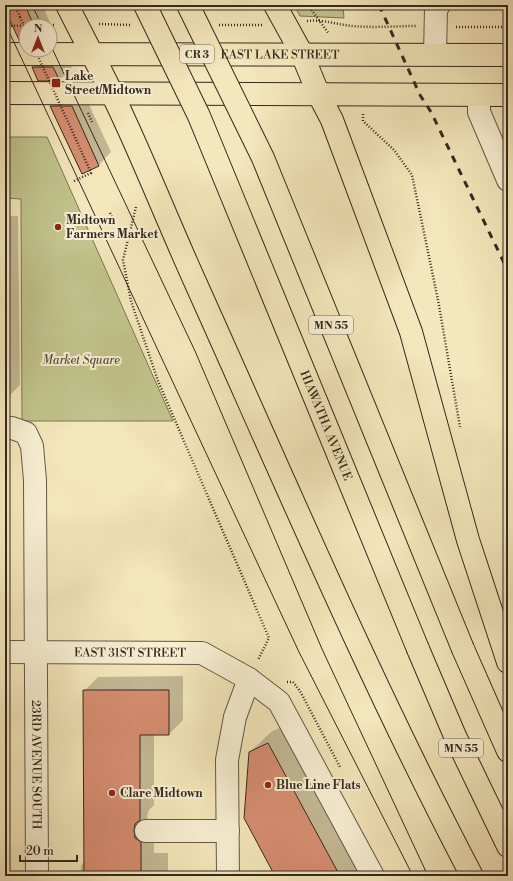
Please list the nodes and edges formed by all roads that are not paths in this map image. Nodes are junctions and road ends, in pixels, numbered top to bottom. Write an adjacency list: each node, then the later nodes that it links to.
1 (67, 5): 7 (main road)
2 (145, 5): 25 (main road, HIAWATHA AVENUE / MN 55, bridge)
3 (188, 5): 22 (main road, MN 55, bridge)
4 (274, 5): 8 (main road)
5 (439, 5): 9 (street)
6 (5, 54): 7 (main road, EAST LAKE STREET / CR 3)
7 (92, 54): 8 (main road, EAST LAKE STREET / CR 3); 12 (main road)
8 (302, 54): 9 (main road, EAST LAKE STREET / CR 3); 13 (main road)
9 (435, 54): 10 (main road, EAST LAKE STREET / CR 3)
10 (508, 55)
11 (5, 93): 12 (main road)
12 (113, 93): 13 (main road); 29 (main road)
13 (320, 95): 14 (main road); 20 (main road)
14 (479, 95): 15 (main road); 16 (street)
15 (508, 95)
16 (508, 180)
17 (5, 428): 19 (street, 23RD AVENUE SOUTH)
18 (5, 652): 19 (street, EAST 31ST STREET)
19 (37, 652): 21 (street, EAST 31ST STREET); 26 (street, 23RD AVENUE SOUTH)
20 (508, 662)
21 (248, 679): 24 (street); 28 (street, EAST 31ST STREET)
22 (508, 752)
23 (146, 831): 24 (street)
24 (228, 831): 27 (street)
25 (508, 846)
26 (37, 876)
27 (228, 876)
28 (373, 876)
29 (472, 876)

